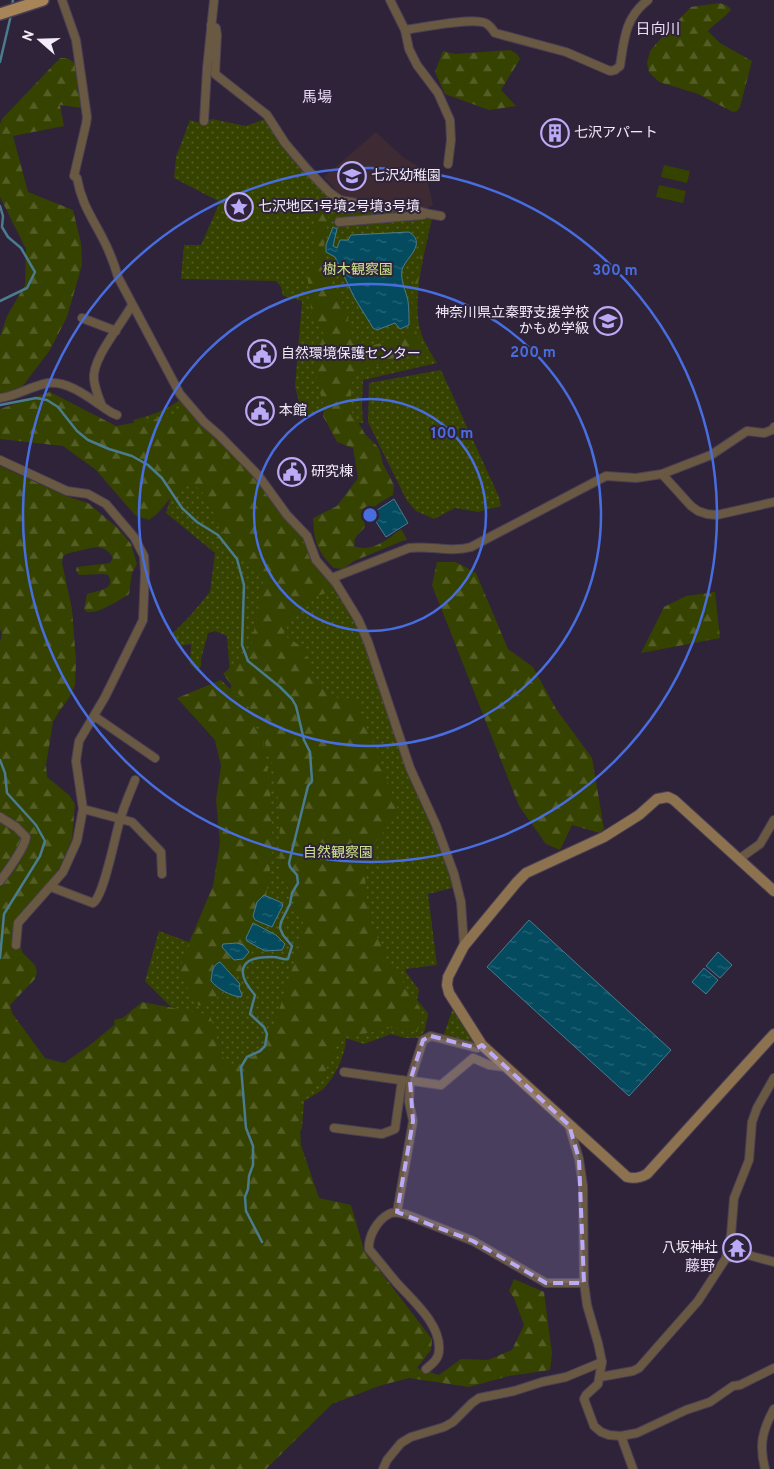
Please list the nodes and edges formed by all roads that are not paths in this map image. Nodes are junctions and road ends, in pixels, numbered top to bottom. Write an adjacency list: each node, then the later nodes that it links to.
1 (62, 0): 14 (street)
2 (214, 0): 7 (street)
3 (390, 0): 8 (street)
4 (648, 0): 8 (street)
5 (37, 1): 6 (main road)
6 (6, 12)
7 (211, 25): 9 (street); 11 (street)
8 (405, 30): 10 (street)
9 (204, 121)
10 (448, 164)
11 (430, 214): 12 (street); 13 (street)
12 (441, 216)
13 (339, 222)
14 (132, 305): 16 (street); 24 (street)
15 (82, 318): 16 (street)
16 (116, 331): 18 (street)
17 (0, 398): 18 (street)
18 (102, 406): 19 (street)
19 (117, 415)
20 (774, 427): 22 (street)
21 (0, 460): 25 (street)
22 (662, 474): 23 (street); 24 (street)
23 (774, 502)
24 (332, 578): 38 (street)
25 (94, 716): 26 (street); 28 (street)
26 (154, 758)
27 (136, 780): 30 (street)
28 (83, 809): 30 (street); 35 (street)
29 (0, 817): 34 (street)
30 (121, 818): 33 (street); 35 (street)
31 (774, 820): 32 (street)
32 (739, 859): 36 (street); 38 (street)
33 (162, 874)
34 (0, 881)
35 (51, 887): 37 (street)
36 (774, 891)
37 (16, 945)
38 (464, 946): 40 (street)
39 (772, 1040): 47 (street)
40 (482, 1045): 41 (street); 49 (street)
41 (505, 1067): 45 (street); 47 (street)
42 (344, 1072): 44 (street)
43 (774, 1078): 50 (street)
44 (407, 1081): 45 (street); 48 (street)
45 (436, 1085): 46 (street)
46 (433, 1094)
47 (569, 1125): 52 (street)
48 (334, 1128)
49 (397, 1212): 52 (street); 55 (street)
50 (726, 1258): 51 (street); 56 (street)
51 (774, 1262)
52 (584, 1283): 53 (street)
53 (602, 1362): 56 (street); 59 (street)
54 (774, 1368): 58 (street)
55 (426, 1369)
56 (600, 1377): 58 (street)
57 (774, 1409): 61 (street)
58 (621, 1436): 60 (street)
59 (382, 1469)
60 (633, 1469)
61 (765, 1469)

